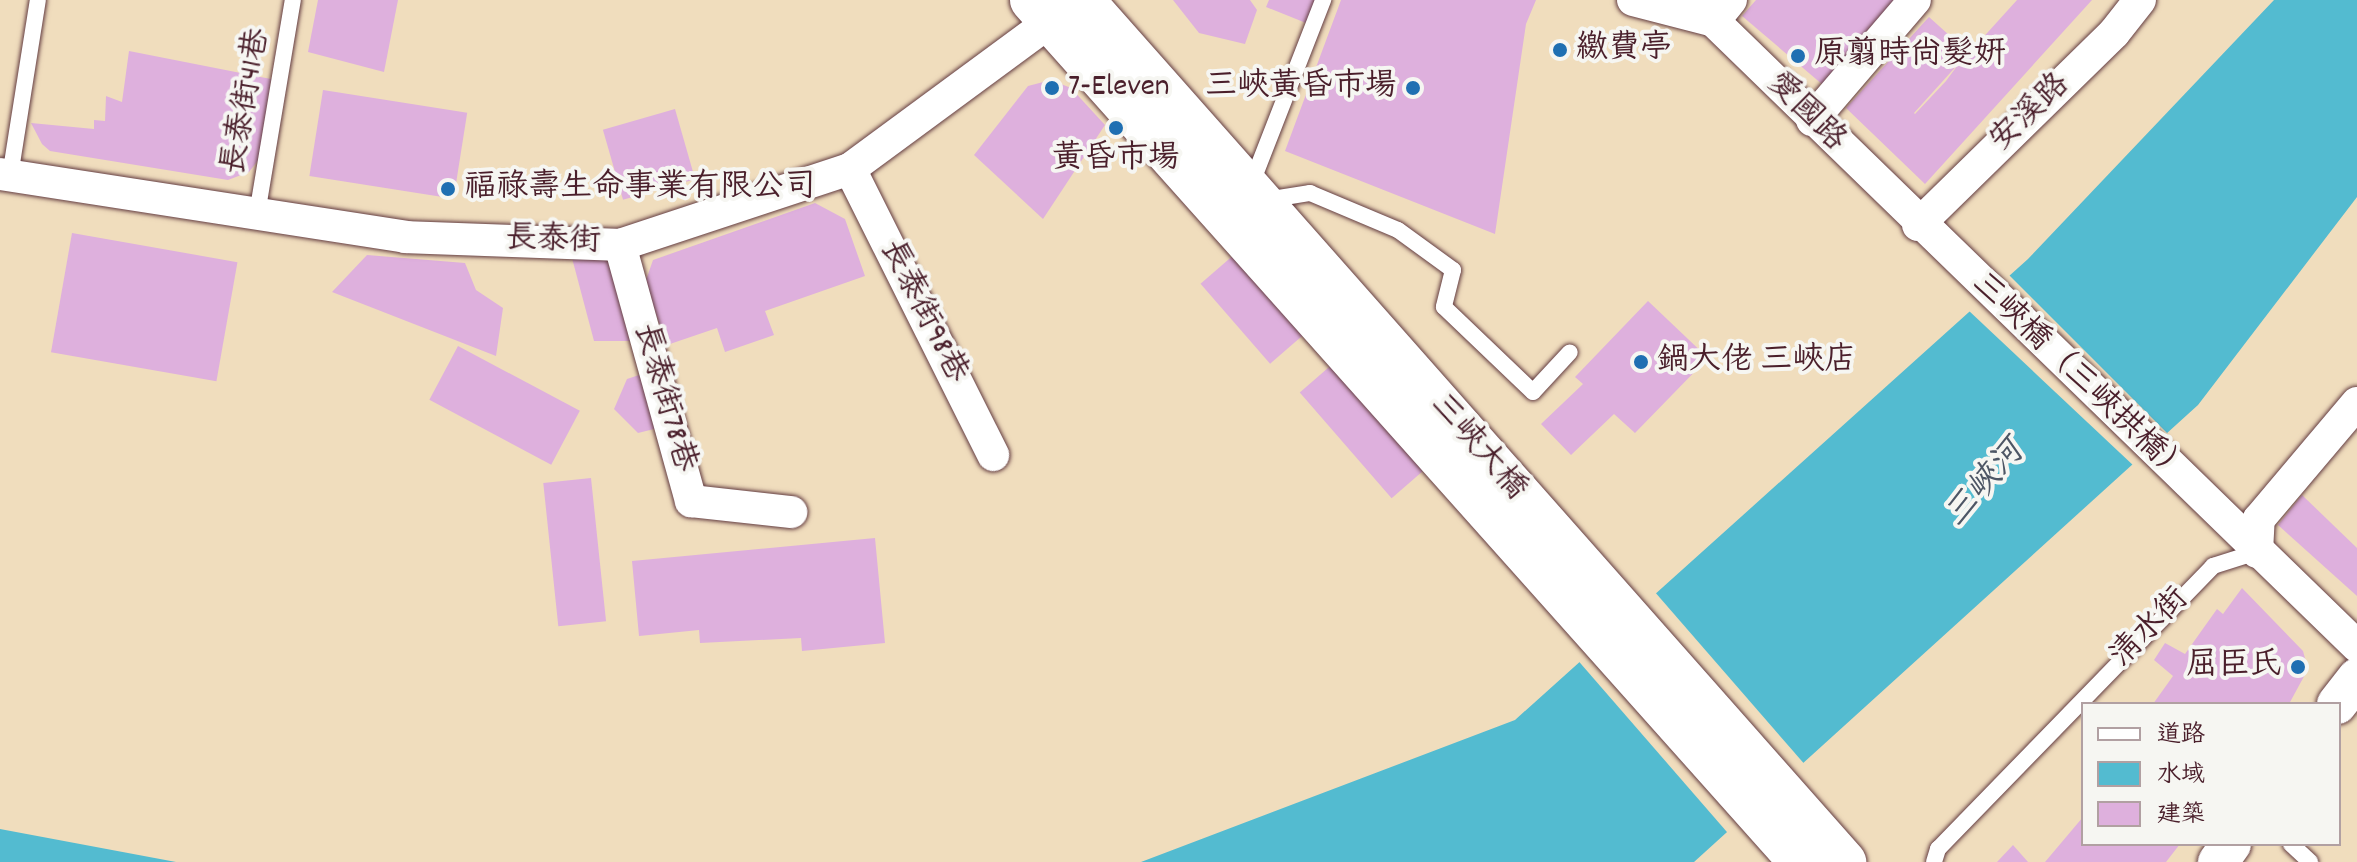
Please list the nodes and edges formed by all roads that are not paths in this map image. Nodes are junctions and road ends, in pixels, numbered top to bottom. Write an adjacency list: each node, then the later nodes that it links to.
1 (38, 0): 12 (lane)
2 (293, 0): 14 (lane, 長泰街41巷)
3 (1323, 0): 13 (lane)
4 (1633, 0): 8 (street)
5 (1915, 0): 10 (street)
6 (2140, 0): 15 (street, 安溪路)
7 (1061, 6): 9 (main road); 11 (street, 長泰街)
8 (1712, 7): 10 (street, 愛國路)
9 (1097, 46): 13 (main road, 三峽大橋); 20 (main road, 三峽大橋)
10 (1812, 120): 15 (street, 愛國路)
11 (850, 169): 16 (street, 長泰街); 19 (street, 長泰街98巷)
12 (5, 175): 14 (street, 長泰街)
13 (1255, 195): 17 (lane); 20 (main road, 三峽大橋)
14 (257, 214): 16 (street, 長泰街)
15 (1918, 225): 22 (street, 三峽橋（三峽拱橋）)
16 (620, 245): 21 (street, 長泰街78巷)
17 (1570, 352)
18 (2357, 403): 22 (street)
19 (993, 455)
20 (1491, 490): 27 (main road, 三峽大橋); 28 (main road, 三峽大橋)
21 (791, 512)
22 (2248, 544): 23 (street, 三峽橋（三峽拱橋）); 29 (lane, 清水街)
23 (2357, 646)
24 (2357, 678): 25 (street)
25 (2339, 702)
26 (2293, 846): 30 (lane)
27 (1801, 862)
28 (1844, 862)
29 (1934, 862)
30 (2310, 862)

